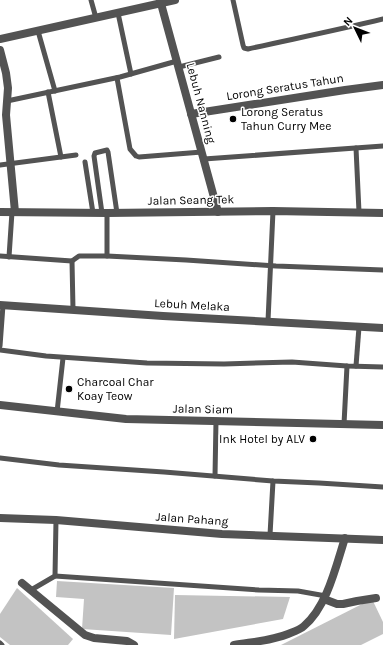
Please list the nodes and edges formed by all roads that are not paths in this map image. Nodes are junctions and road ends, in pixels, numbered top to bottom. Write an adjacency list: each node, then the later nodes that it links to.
1 (91, 0): 6 (lane)
2 (175, 0): 4 (street)
3 (233, 0): 7 (lane)
4 (160, 2): 5 (street); 12 (street, Lebuh Nanning)
5 (118, 13): 6 (street); 13 (lane)
6 (96, 18): 8 (street)
7 (383, 19)
8 (38, 31): 9 (street); 16 (lane)
9 (0, 39)
10 (0, 50): 18 (street)
11 (219, 57): 12 (lane)
12 (178, 64): 13 (lane); 19 (street, Lebuh Nanning)
13 (132, 74): 14 (lane)
14 (117, 78): 16 (lane); 23 (lane)
15 (383, 85): 19 (street, Lorong Seratus Tahun)
16 (55, 91): 17 (lane)
17 (48, 92): 18 (lane); 24 (lane)
18 (7, 101): 26 (street)
19 (191, 114): 23 (street, Lebuh Nanning)
20 (383, 146): 21 (lane)
21 (356, 148): 23 (lane); 32 (lane)
22 (76, 155): 24 (lane)
23 (203, 156): 31 (street, Lebuh Nanning)
24 (61, 157): 26 (lane)
25 (85, 162): 33 (lane)
26 (11, 164): 27 (lane); 30 (street)
27 (0, 165)
28 (273, 211): 31 (street, Jalan Seang Tek); 32 (street, Jalan Seang Tek); 41 (lane)
29 (0, 212): 30 (street, Jalan Seang Tek)
30 (13, 212): 33 (street, Jalan Seang Tek); 38 (lane)
31 (218, 212): 35 (street, Jalan Seang Tek)
32 (358, 212): 36 (street, Jalan Seang Tek)
33 (93, 213): 34 (street, Jalan Seang Tek)
34 (105, 213): 35 (street, Jalan Seang Tek); 35 (lane); 39 (lane)
35 (117, 213)
36 (383, 213)
37 (0, 256): 38 (lane)
38 (9, 256): 40 (lane)
39 (107, 256): 40 (lane); 41 (lane)
40 (72, 261): 44 (lane)
41 (271, 265): 42 (lane); 45 (lane)
42 (383, 270)
43 (2, 305): 44 (street, Lebuh Melaka); 48 (lane)
44 (73, 309): 45 (street, Lebuh Melaka)
45 (268, 321): 46 (street, Lebuh Melaka)
46 (359, 327): 47 (street, Lebuh Melaka); 52 (lane)
47 (383, 328)
48 (0, 346)
49 (0, 350): 50 (lane)
50 (63, 358): 51 (lane); 55 (lane)
51 (347, 366): 52 (lane); 57 (lane)
52 (356, 366): 53 (lane)
53 (383, 366)
54 (0, 405): 55 (street, Jalan Siam)
55 (57, 412): 56 (street, Jalan Siam)
56 (216, 421): 57 (street, Jalan Siam); 60 (lane)
57 (344, 424): 58 (street, Jalan Siam)
58 (383, 425)
59 (0, 458): 60 (lane)
60 (215, 476): 61 (lane)
61 (273, 481): 62 (lane); 65 (lane)
62 (383, 487)
63 (0, 518): 64 (street, Jalan Pahang)
64 (56, 520): 65 (street, Jalan Pahang); 68 (lane)
65 (270, 535): 66 (street, Jalan Pahang)
66 (345, 538): 67 (street, Jalan Pahang); 71 (street)
67 (383, 540)
68 (55, 576): 70 (lane); 71 (lane)
69 (22, 583): 70 (street)
70 (31, 590): 73 (street)
71 (325, 598): 72 (street); 74 (street)
72 (376, 598)
73 (134, 645)
74 (234, 645)

